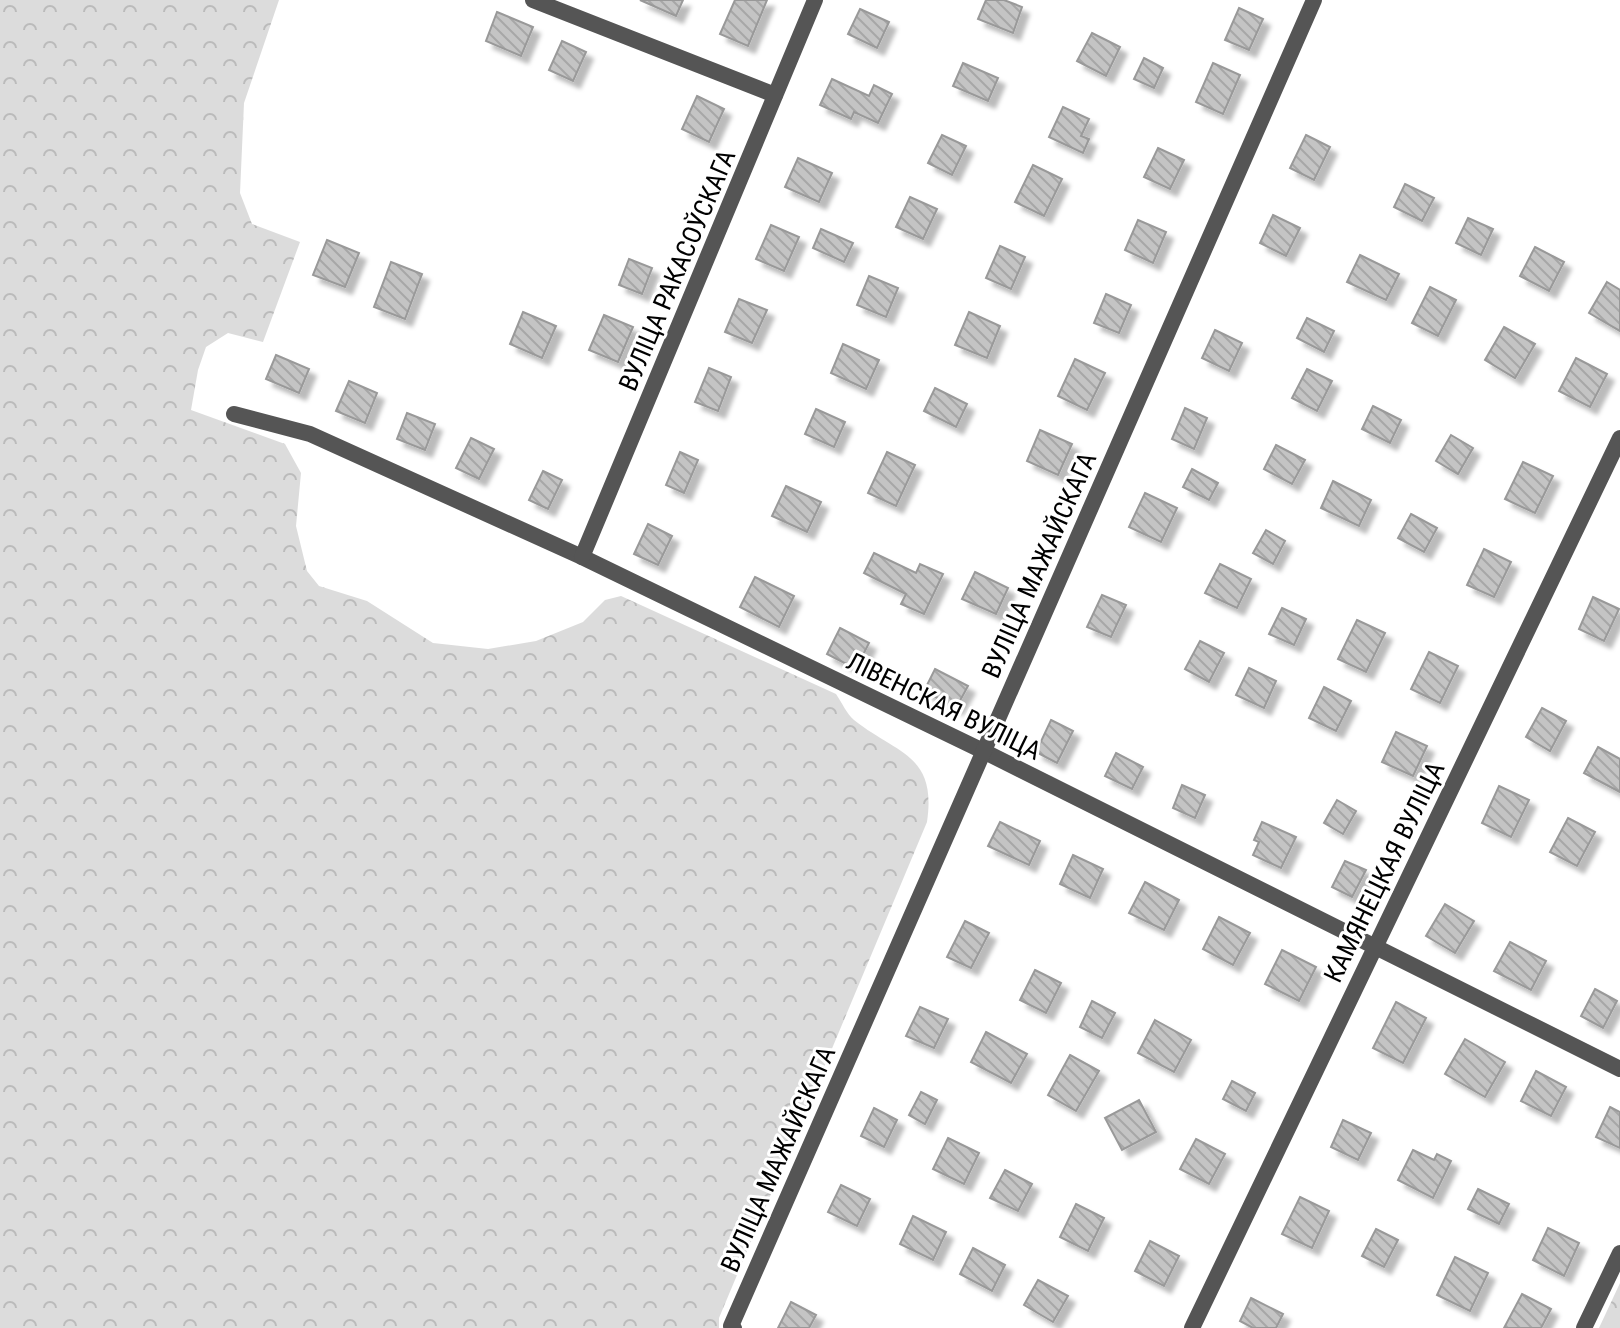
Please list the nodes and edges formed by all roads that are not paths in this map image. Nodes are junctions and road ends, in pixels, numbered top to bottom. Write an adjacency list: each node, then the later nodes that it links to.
1 (533, 0): 4 (street)
2 (815, 0): 4 (street, ВУЛІЦА РАКАСОЎСКАГА)
3 (1314, 0): 8 (street, ВУЛІЦА МАЖАЙСКАГА)
4 (775, 95): 7 (street, ВУЛІЦА РАКАСОЎСКАГА)
5 (234, 414): 7 (street, ЛІВЕНСКАЯ ВУЛІЦА)
6 (1620, 438): 9 (street, КАМЯНЕЦКАЯ ВУЛІЦА)
7 (582, 557): 8 (street, ЛІВЕНСКАЯ ВУЛІЦА)
8 (983, 751): 9 (street, ЛІВЕНСКАЯ ВУЛІЦА); 12 (street, ВУЛІЦА МАЖАЙСКАГА)
9 (1374, 948): 10 (street, ЛІВЕНСКАЯ ВУЛІЦА); 13 (street, КАМЯНЕЦКАЯ ВУЛІЦА)
10 (1620, 1069)
11 (1620, 1253): 14 (street)
12 (732, 1327)
13 (1192, 1328)
14 (1584, 1328)

